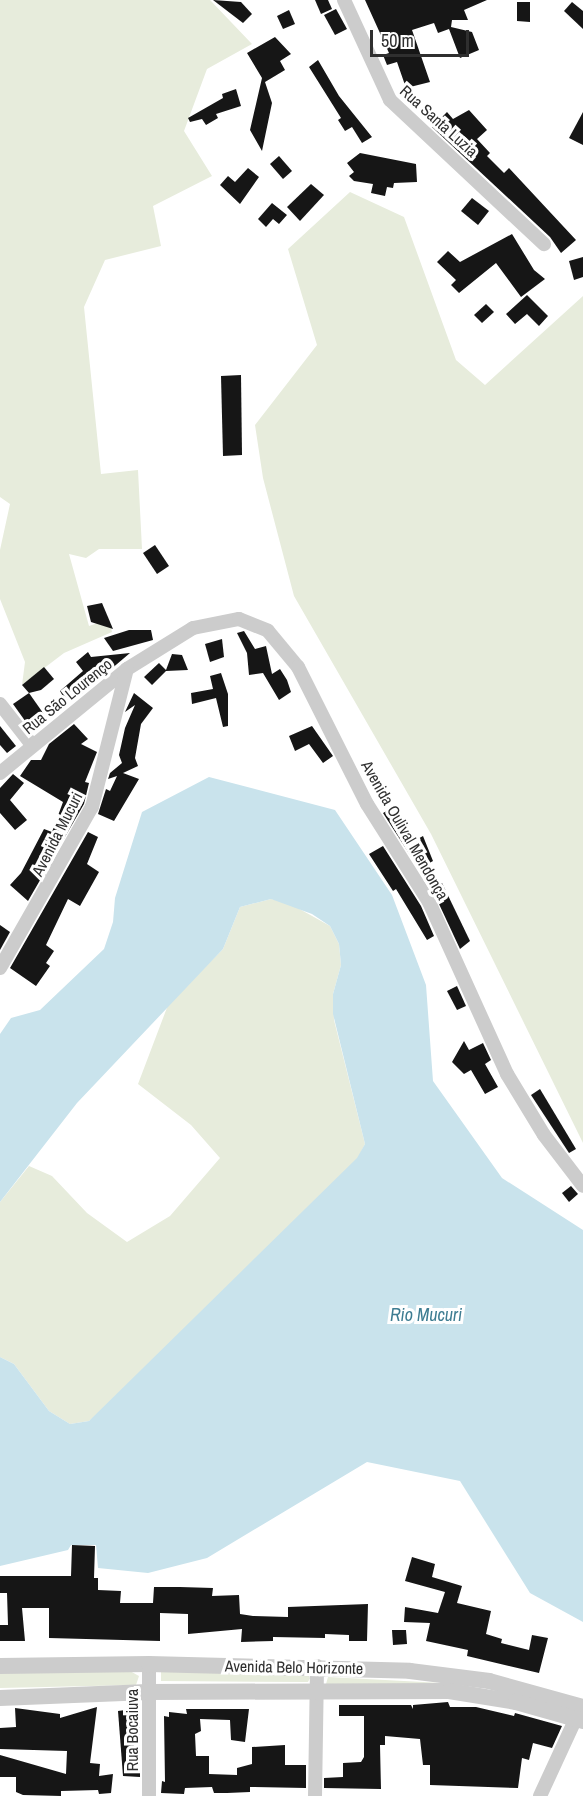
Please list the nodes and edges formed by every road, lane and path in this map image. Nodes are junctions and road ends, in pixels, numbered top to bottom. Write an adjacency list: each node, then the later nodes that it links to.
1 (344, 0): 2 (street, Rua Santa Luzia)
2 (544, 244)
3 (128, 669): 5 (street, Rua São Lourenço); 7 (street, Avenida Mucuri); 8 (street, Avenida Oulival Mendonça)
4 (0, 704): 5 (street)
5 (32, 745): 6 (street, Rua São Lourenço)
6 (0, 773)
7 (0, 968)
8 (583, 1186)
9 (149, 1664): 10 (street, Avenida Belo Horizonte); 11 (street, Avenida Belo Horizonte); 13 (street, Rua Bocaiuva)
10 (0, 1666)
11 (317, 1666): 12 (street); 15 (street, Avenida Belo Horizonte)
12 (316, 1690): 13 (street, Avenida Belo Horizonte); 15 (street, Avenida Belo Horizonte); 17 (street)
13 (148, 1692): 14 (street, Avenida Belo Horizonte); 16 (street, Rua Bocaiuva)
14 (0, 1698)
15 (581, 1715): 18 (street)
16 (149, 1796)
17 (315, 1796)
18 (540, 1796)

